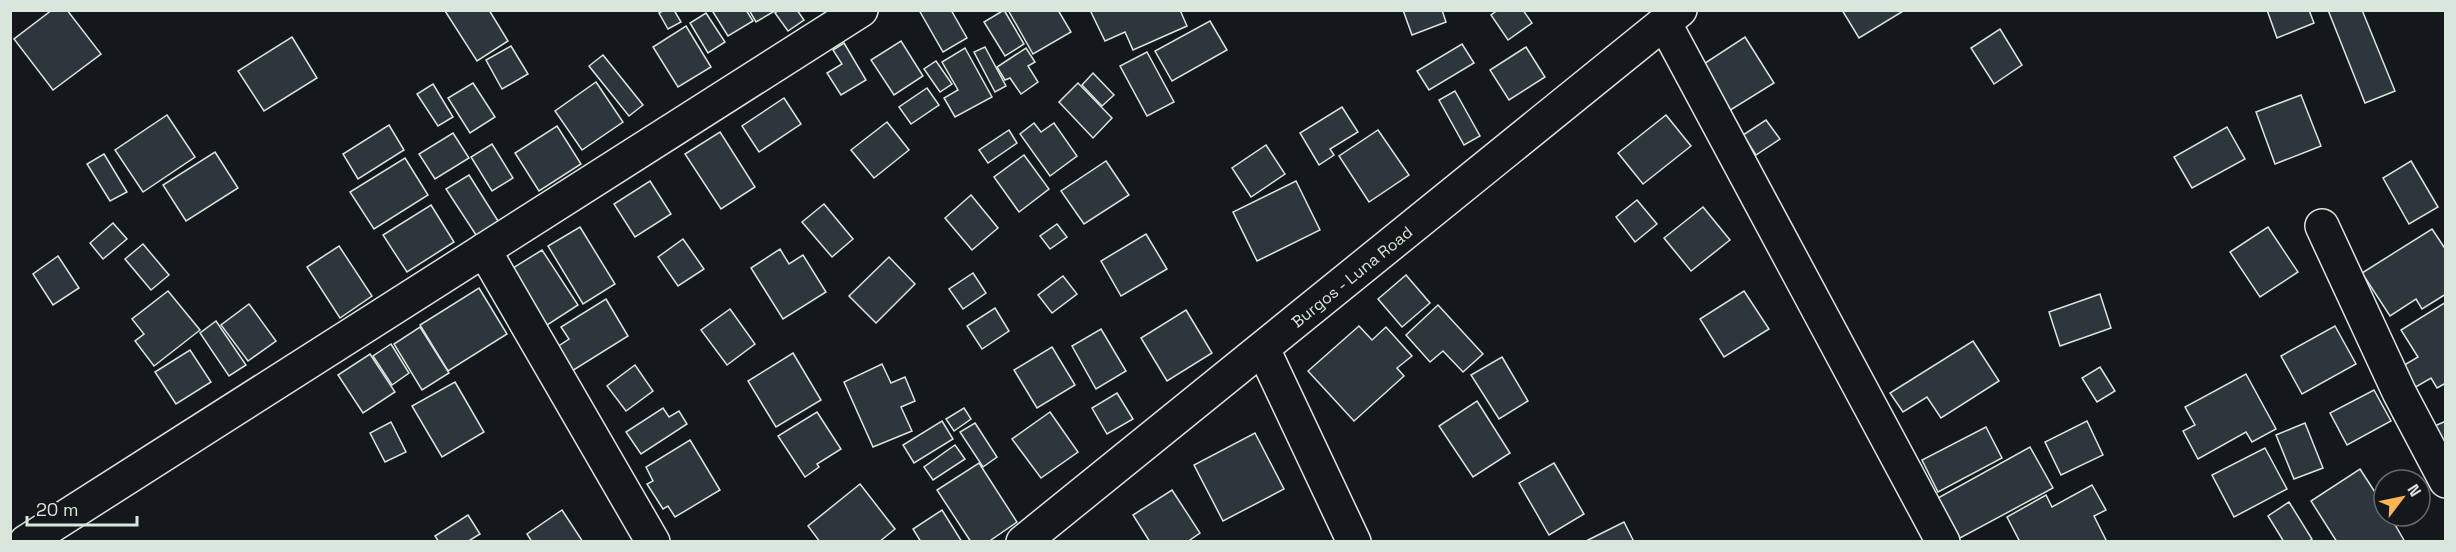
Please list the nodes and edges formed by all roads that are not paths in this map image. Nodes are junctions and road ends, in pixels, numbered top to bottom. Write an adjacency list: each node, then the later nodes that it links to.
1 (861, 10): 4 (street)
2 (1672, 17): 5 (street, Burgos - Luna Road); 11 (street)
3 (2322, 226): 6 (street)
4 (484, 250): 7 (street); 8 (street)
5 (1263, 349): 9 (street, Burgos - Luna Road); 10 (street)
6 (2445, 481)
7 (26, 542)
8 (653, 542)
9 (1023, 542)
10 (1354, 542)
11 (1943, 542)

